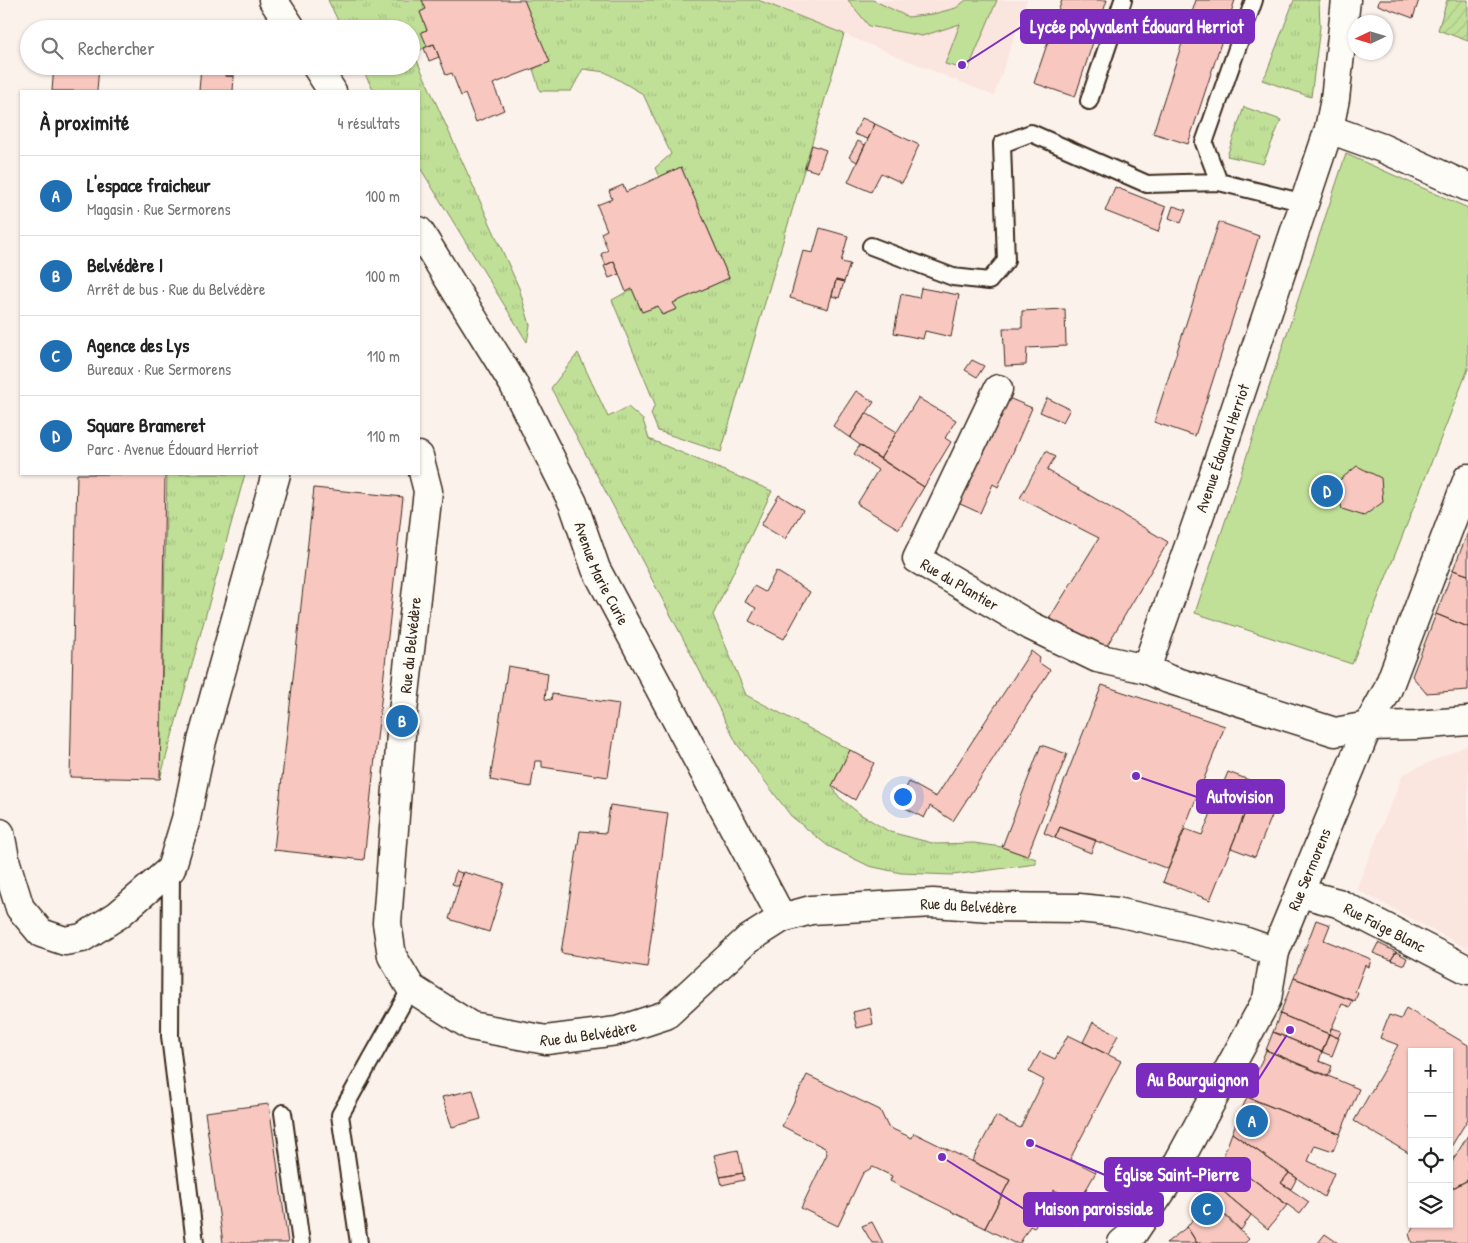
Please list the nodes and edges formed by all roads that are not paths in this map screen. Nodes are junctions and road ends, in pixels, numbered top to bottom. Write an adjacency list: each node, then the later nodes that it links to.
1 (273, 0): 5 (street)
2 (1123, 0): 8 (lane)
3 (1254, 0): 10 (lane)
4 (1346, 0): 9 (street, Avenue Édouard Herriot)
5 (286, 20)
6 (322, 75): 7 (street)
7 (331, 90)
8 (1090, 101)
9 (1329, 129): 11 (street); 12 (street, Avenue Édouard Herriot)
10 (1220, 182): 12 (lane); 14 (lane)
11 (1468, 187)
12 (1305, 203): 19 (street, Avenue Édouard Herriot)
13 (420, 233): 25 (street, Avenue Marie Curie)
14 (871, 246)
15 (998, 389): 19 (street, Rue du Plantier)
16 (420, 460): 28 (street, Rue du Belvédère)
17 (276, 475): 23 (street)
18 (1468, 478): 21 (street, Rue Sermorens)
19 (1146, 669): 21 (street)
20 (1468, 721): 21 (street)
21 (1368, 726): 24 (street, Rue Sermorens)
22 (0, 833): 23 (street)
23 (171, 869): 30 (lane)
24 (1300, 893): 26 (street, Rue Sermorens); 27 (street, Rue Faige Blanc)
25 (782, 918): 26 (street, Rue du Belvédère); 28 (street, Rue du Belvédère)
26 (1276, 952): 33 (street, Rue Sermorens)
27 (1468, 970)
28 (411, 988): 32 (lane)
29 (283, 1113): 31 (lane)
30 (195, 1243)
31 (301, 1243)
32 (359, 1243)
33 (1122, 1243)

